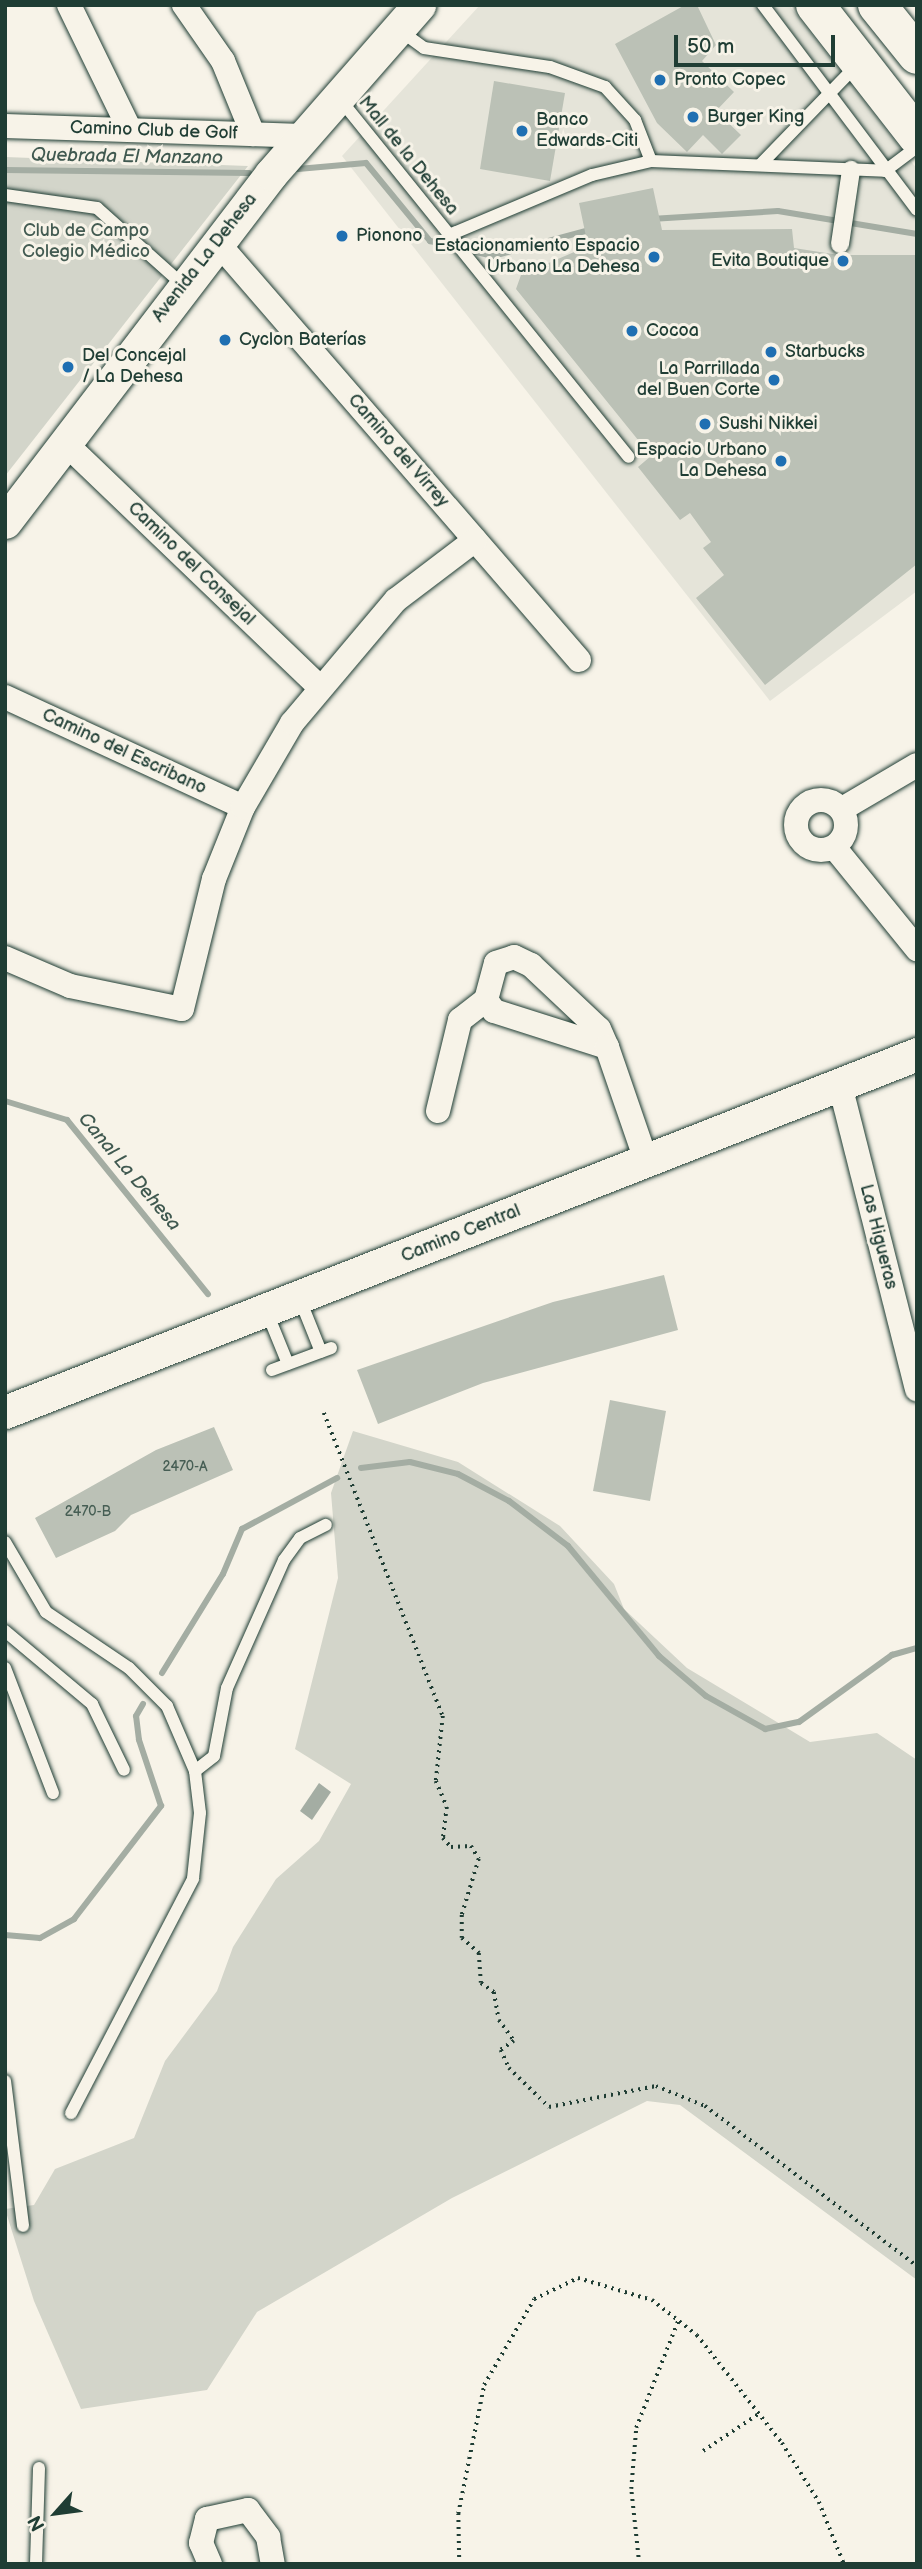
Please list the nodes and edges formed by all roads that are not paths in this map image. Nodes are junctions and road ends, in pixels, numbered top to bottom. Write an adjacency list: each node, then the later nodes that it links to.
1 (69, 5): 12 (street)
2 (184, 5): 13 (street)
3 (763, 5): 9 (lane)
4 (815, 5): 8 (main road)
5 (877, 5): 7 (main road)
6 (409, 17): 10 (main road, Avenida La Dehesa); 17 (lane)
7 (917, 55)
8 (859, 62): 9 (lane); 15 (main road)
9 (826, 90): 18 (lane); 20 (lane)
10 (337, 95): 14 (main road, Avenida La Dehesa); 24 (lane, Mall de la Dehesa)
11 (5, 126): 12 (street, Camino Club de Golf)
12 (130, 130): 13 (street, Camino Club de Golf)
13 (253, 134): 14 (street, Camino Club de Golf)
14 (303, 136): 25 (main road, Avenida La Dehesa)
15 (917, 136)
16 (917, 147): 20 (lane)
17 (651, 162): 18 (lane); 24 (lane)
18 (761, 164): 19 (lane)
19 (851, 170): 20 (lane); 23 (street)
20 (885, 171): 22 (lane)
21 (5, 195): 26 (lane)
22 (917, 210)
23 (843, 229)
24 (451, 237): 28 (lane, Mall de la Dehesa)
25 (217, 242): 26 (main road, Avenida La Dehesa); 30 (street, Camino del Virrey)
26 (183, 285): 27 (main road, Avenida La Dehesa)
27 (64, 442): 29 (main road, Avenida La Dehesa); 32 (street, Camino del Consejal)
28 (629, 457)
29 (5, 522)
30 (475, 540): 31 (street, Camino del Virrey); 32 (street)
31 (579, 660)
32 (318, 686): 35 (street)
33 (5, 697): 35 (street, Camino del Escribano)
34 (917, 765): 36 (street)
35 (243, 807): 39 (street)
36 (842, 809): 37 (street); 37 (street)
37 (834, 847): 38 (street)
38 (917, 949)
39 (5, 958)
40 (486, 1000): 41 (street); 41 (street); 44 (street)
41 (607, 1046): 45 (street)
42 (917, 1054): 43 (main road, Camino Central)
43 (840, 1085): 45 (main road, Camino Central); 50 (street, Las Higueras)
44 (438, 1111)
45 (646, 1160): 46 (main road, Camino Central)
46 (299, 1297): 47 (main road, Camino Central); 48 (lane)
47 (266, 1310): 48 (lane); 51 (main road, Camino Central)
48 (288, 1364): 49 (lane)
49 (272, 1370)
50 (917, 1389)
51 (5, 1412)
52 (326, 1525): 57 (lane)
53 (5, 1542): 57 (lane)
54 (5, 1631): 56 (lane)
55 (5, 1668): 58 (lane)
56 (124, 1770)
57 (195, 1771): 60 (lane)
58 (53, 1793)
59 (5, 2081): 61 (lane)
60 (71, 2113)
61 (23, 2226)
62 (39, 2468): 63 (lane)
63 (36, 2564)
64 (210, 2564): 65 (street)
65 (273, 2564)

